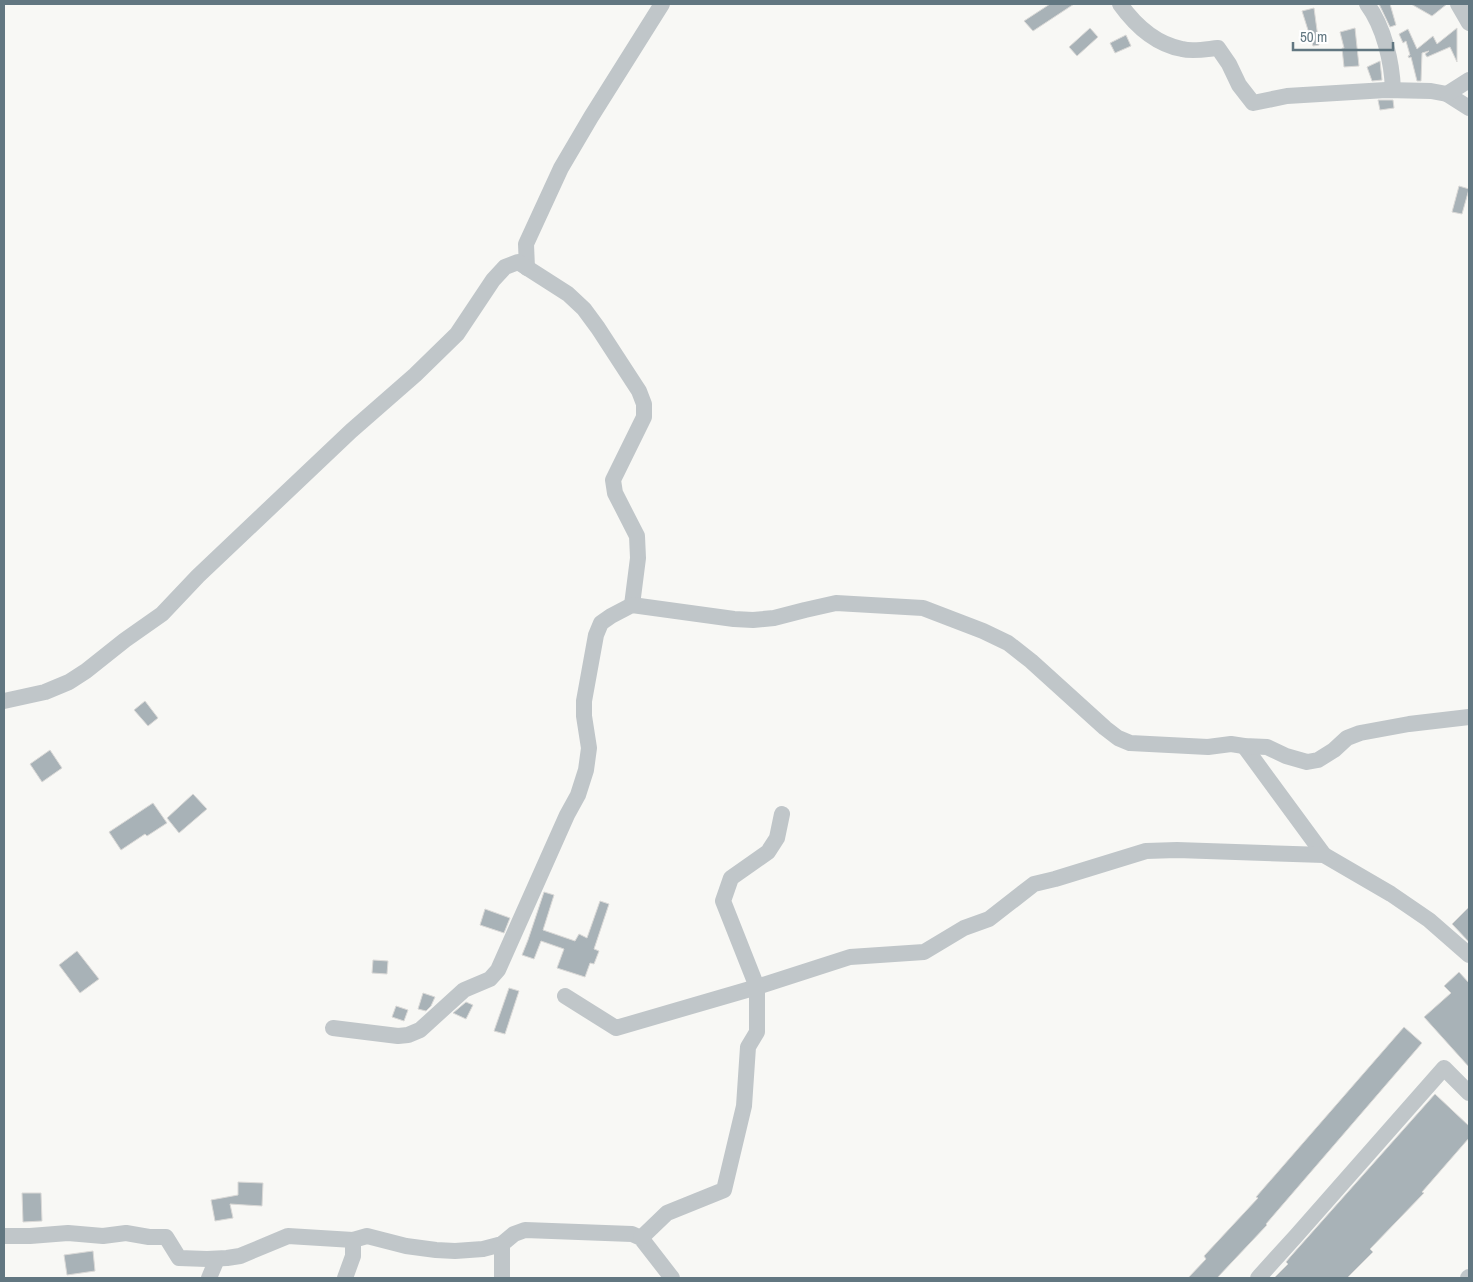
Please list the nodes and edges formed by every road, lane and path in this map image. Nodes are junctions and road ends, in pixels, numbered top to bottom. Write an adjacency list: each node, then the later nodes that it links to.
1 (662, 4): 10 (street)
2 (1120, 4): 7 (street)
3 (1367, 4): 7 (street)
4 (1458, 4): 5 (street)
5 (1469, 23)
6 (1469, 80): 8 (street)
7 (1393, 90): 8 (street)
8 (1447, 94): 9 (street)
9 (1469, 108)
10 (528, 268): 11 (street); 12 (street)
11 (632, 605): 14 (street); 20 (street)
12 (4, 701)
13 (1469, 717): 14 (street)
14 (1244, 746): 16 (street)
15 (782, 814): 18 (street)
16 (1324, 855): 17 (street); 18 (street)
17 (1469, 952)
18 (757, 988): 19 (street); 23 (street)
19 (565, 996)
20 (333, 1028)
21 (1469, 1093): 31 (street)
22 (4, 1236): 26 (street)
23 (641, 1238): 25 (street); 30 (street)
24 (353, 1240): 25 (street); 26 (street); 28 (street)
25 (502, 1244): 29 (street)
26 (217, 1259): 27 (street)
27 (209, 1278)
28 (345, 1278)
29 (502, 1278)
30 (672, 1278)
31 (1258, 1278)

